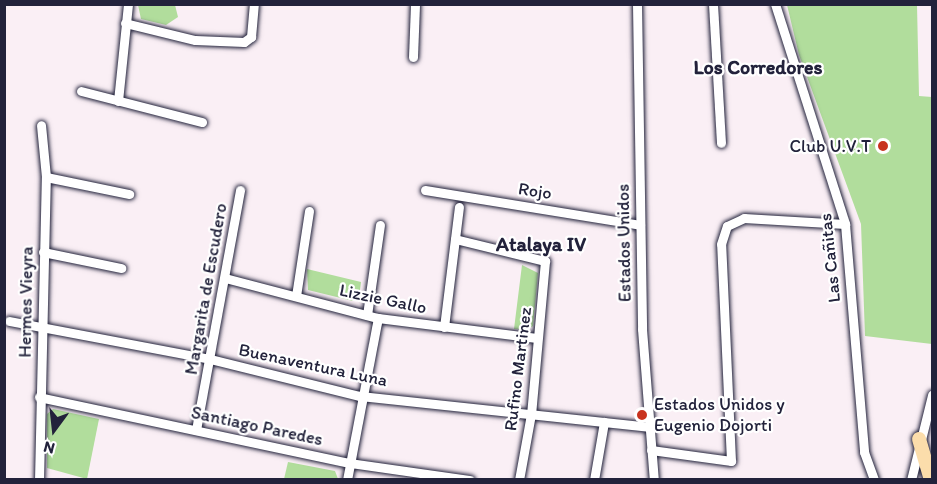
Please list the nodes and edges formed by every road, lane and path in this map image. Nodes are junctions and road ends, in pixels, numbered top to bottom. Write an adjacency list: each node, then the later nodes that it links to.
1 (128, 4): 7 (street)
2 (254, 4): 7 (street)
3 (415, 4): 8 (street)
4 (638, 4): 22 (street, Estados Unidos)
5 (713, 4): 13 (street)
6 (775, 4): 20 (street, Las Cañitas)
7 (125, 23): 10 (street)
8 (412, 57)
9 (81, 92): 10 (street)
10 (118, 101): 11 (street)
11 (202, 122)
12 (41, 125): 14 (street, Hermes Vieyra)
13 (721, 143)
14 (46, 177): 17 (street); 24 (street, Hermes Vieyra)
15 (240, 190): 26 (street, Margarita de Escudero)
16 (425, 190): 22 (street, Rojo)
17 (129, 194)
18 (459, 207): 23 (street)
19 (309, 211): 27 (street)
20 (845, 224): 43 (street); 51 (street, Las Cañitas)
21 (380, 225): 28 (street)
22 (640, 225): 40 (street, Estados Unidos)
23 (455, 239): 31 (street); 33 (street, Rufino Martinez)
24 (43, 252): 25 (street); 32 (street, Hermes Vieyra)
25 (121, 268)
26 (225, 278): 27 (street, Lizzie Gallo); 34 (street, Margarita de Escudero)
27 (296, 296): 28 (street, Lizzie Gallo)
28 (367, 315): 29 (street, Lizzie Gallo)
29 (378, 318): 31 (street, Lizzie Gallo); 36 (street)
30 (9, 321): 32 (street, Buenaventura Luna)
31 (444, 327): 33 (street, Lizzie Gallo)
32 (42, 328): 34 (street, Buenaventura Luna); 37 (street, Hermes Vieyra)
33 (537, 338): 38 (street, Rufino Martinez)
34 (210, 359): 36 (street, Buenaventura Luna); 41 (street, Margarita de Escudero)
35 (933, 395): 42 (street)
36 (360, 396): 38 (street, Buenaventura Luna); 44 (street)
37 (39, 397): 41 (street, Santiago Paredes); 45 (street, Hermes Vieyra)
38 (531, 414): 39 (street, Buenaventura Luna); 48 (street, Rufino Martinez)
39 (604, 422): 40 (street, Buenaventura Luna); 49 (street)
40 (648, 427): 43 (street, Estados Unidos)
41 (196, 429): 44 (street, Santiago Paredes)
42 (919, 439): 52 (street); 53 (highway)
43 (651, 450): 50 (street, Estados Unidos)
44 (350, 463): 46 (street); 47 (street, Santiago Paredes)
45 (40, 479)
46 (347, 480)
47 (470, 480)
48 (519, 480)
49 (594, 480)
50 (654, 480)
51 (874, 480)
52 (910, 480)
53 (931, 480)

